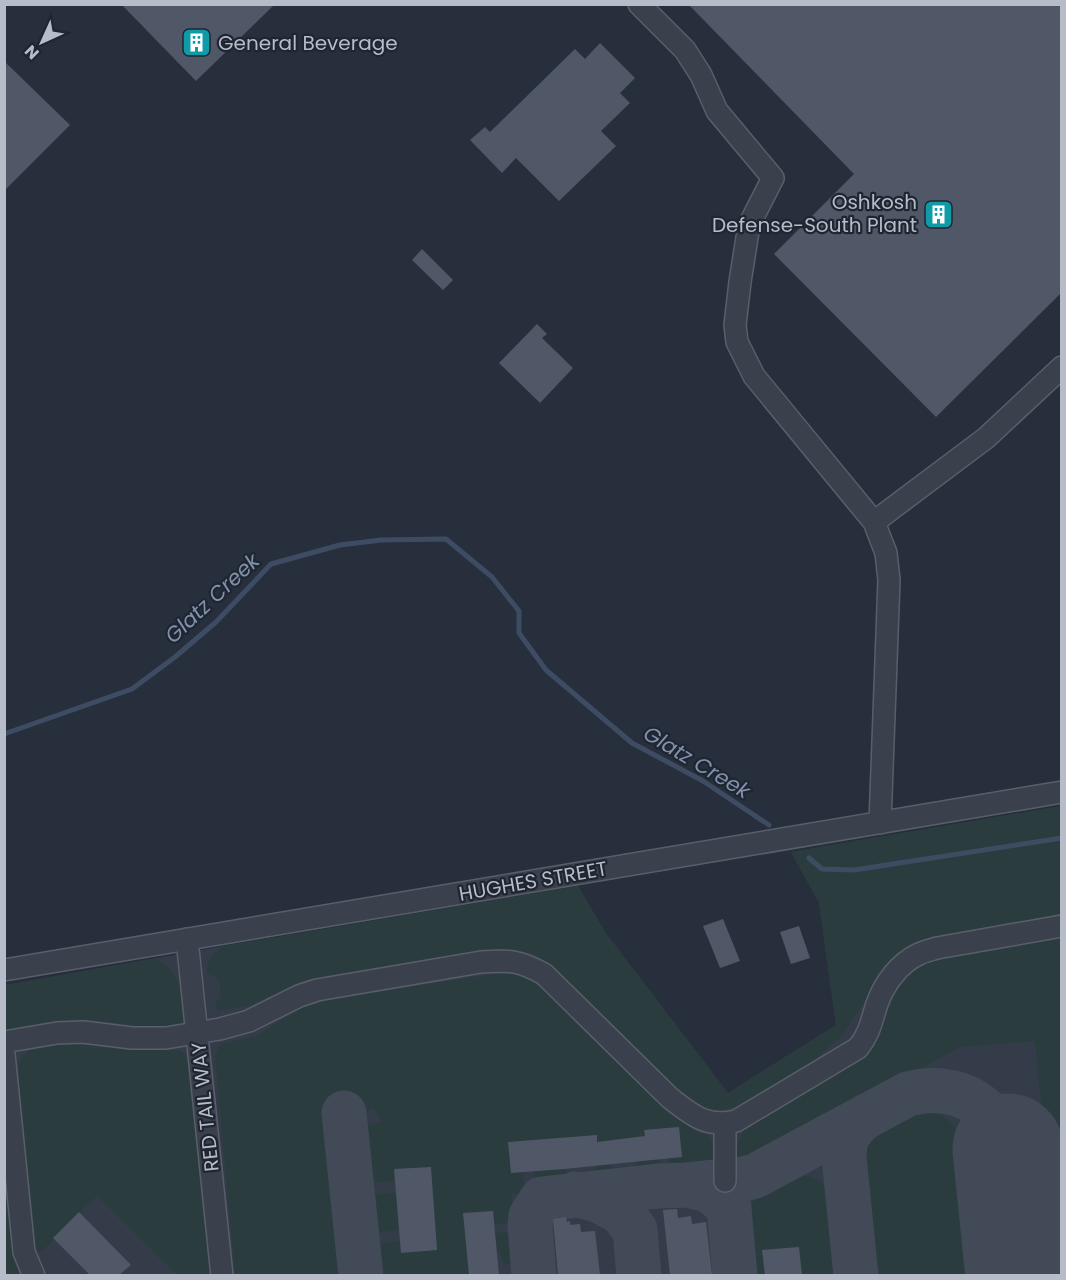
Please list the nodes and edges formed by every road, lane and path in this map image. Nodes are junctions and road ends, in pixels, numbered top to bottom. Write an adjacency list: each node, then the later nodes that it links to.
1 (639, 4): 3 (street)
2 (1062, 367): 3 (street)
3 (874, 522): 5 (street)
4 (1062, 792): 5 (street, HUGHES STREET)
5 (880, 823): 7 (street, HUGHES STREET)
6 (1062, 926): 12 (street)
7 (188, 939): 8 (street, HUGHES STREET); 9 (street, RED TAIL WAY)
8 (4, 970)
9 (197, 1032): 10 (street); 12 (street); 15 (street, RED TAIL WAY)
10 (4, 1042)
11 (4, 1054): 14 (street)
12 (725, 1123): 13 (street)
13 (725, 1181)
14 (34, 1275)
15 (222, 1275)

